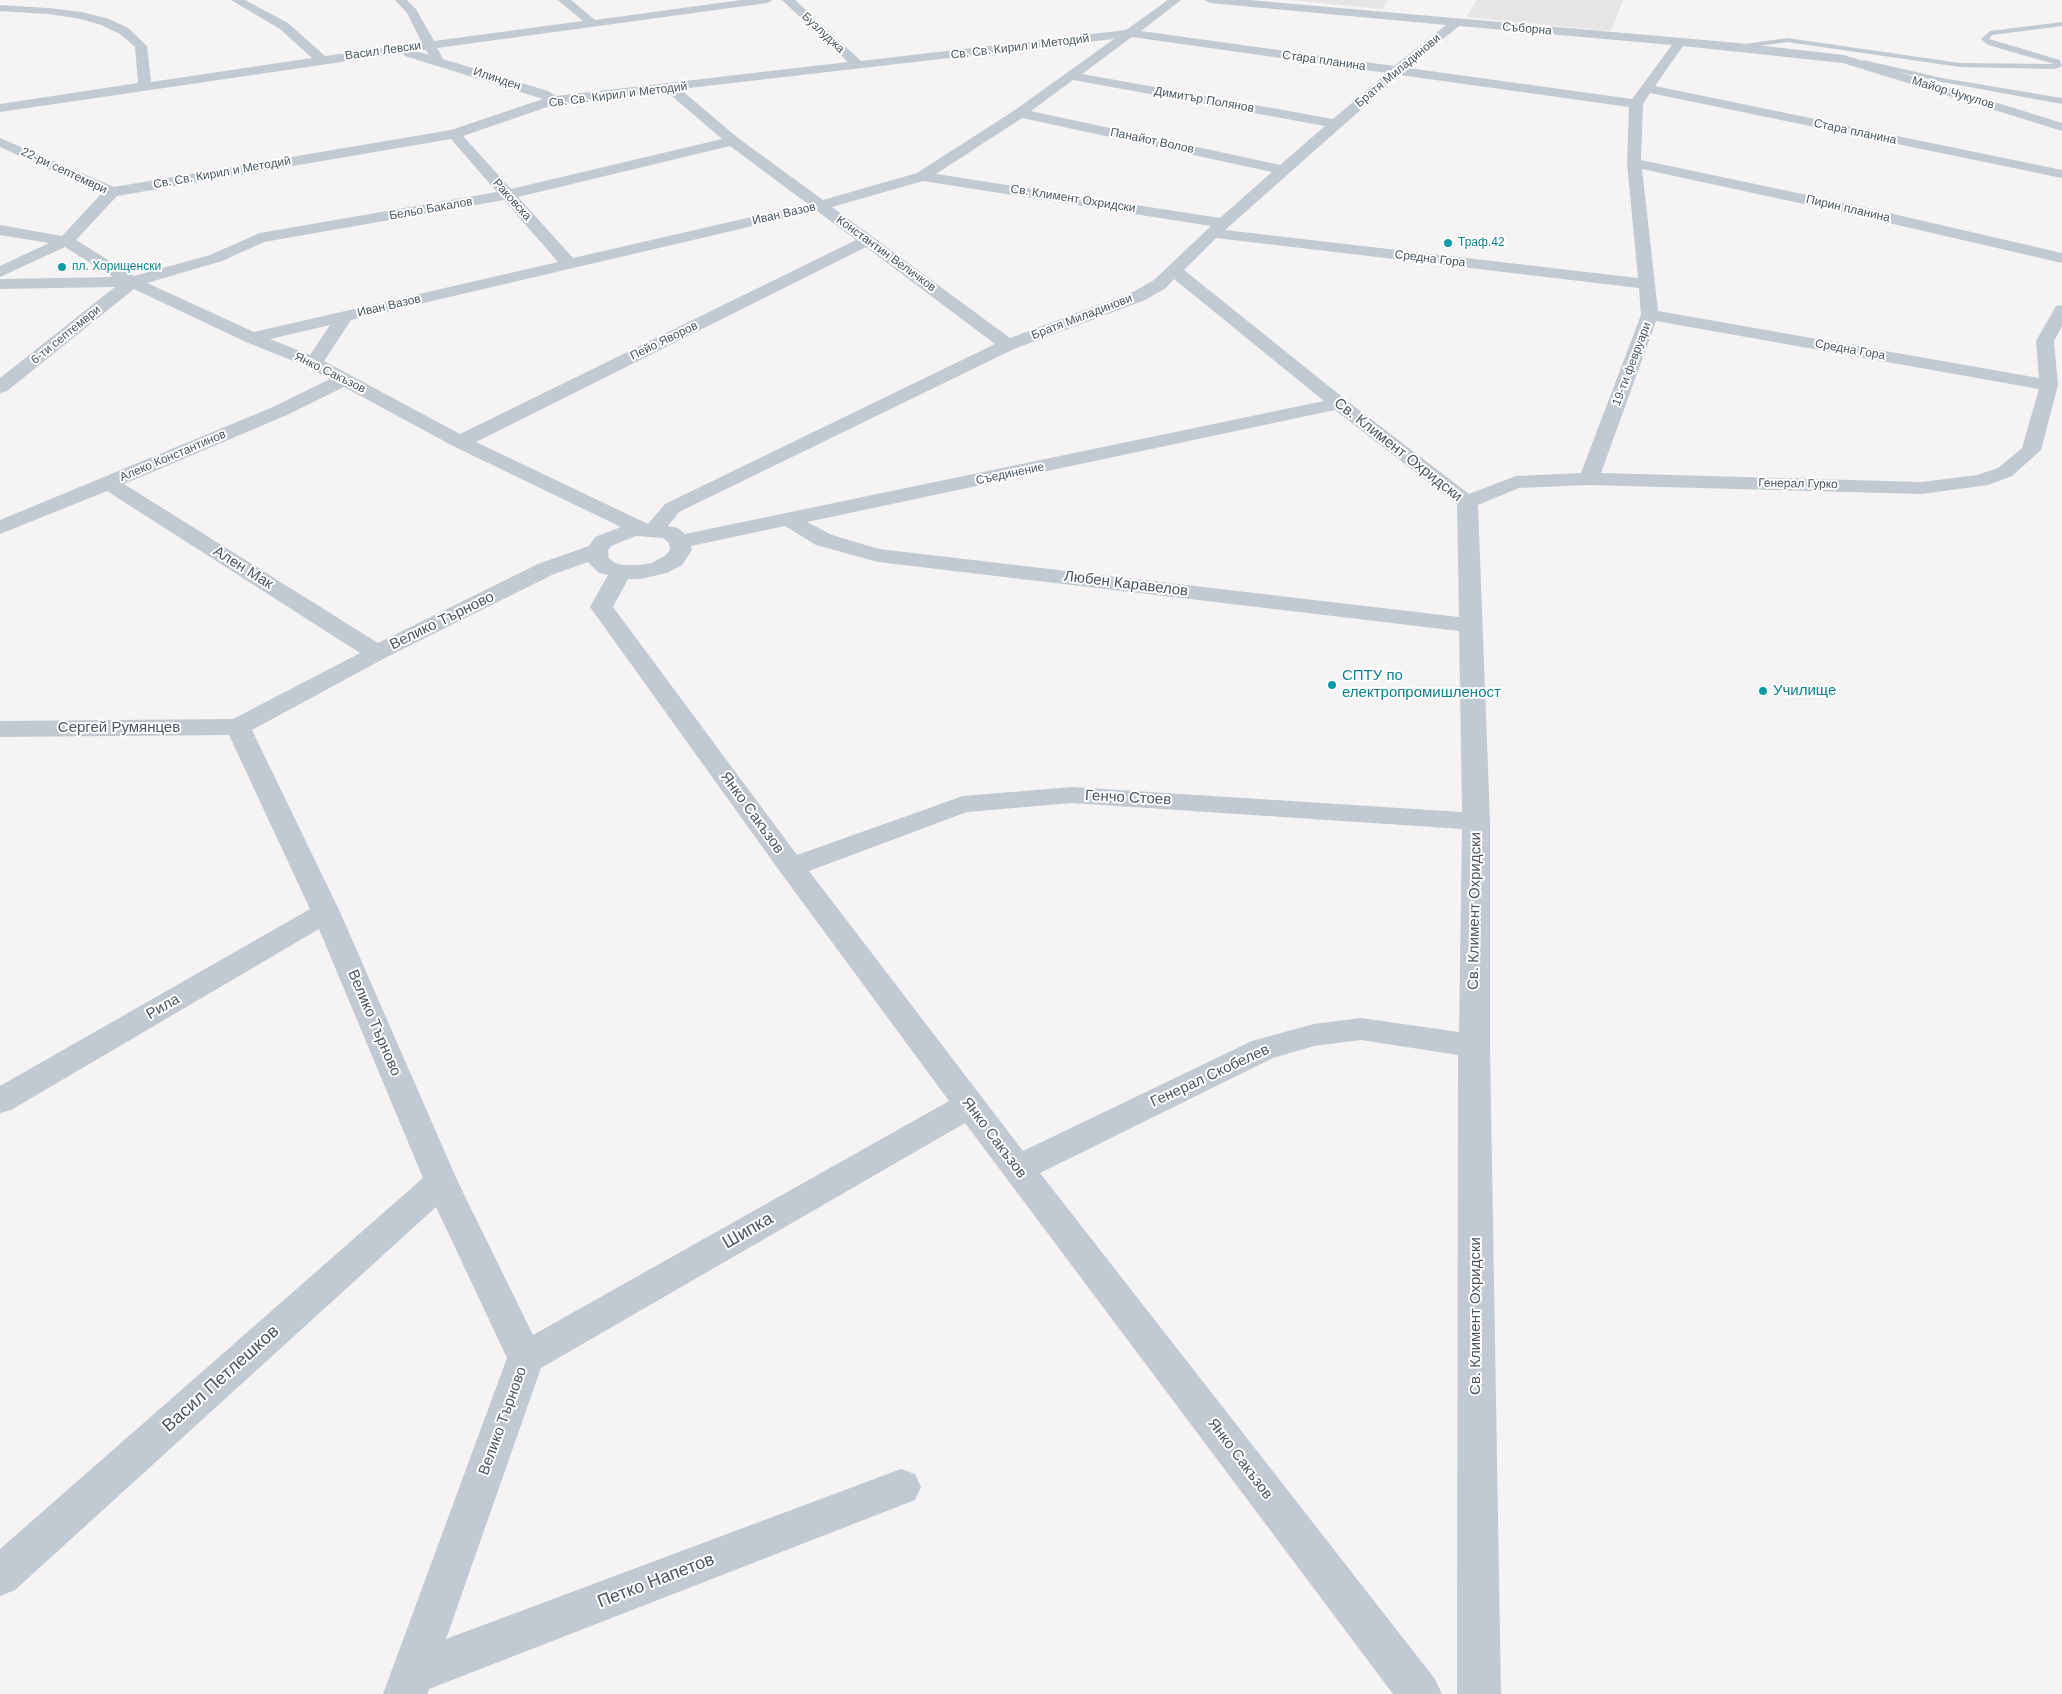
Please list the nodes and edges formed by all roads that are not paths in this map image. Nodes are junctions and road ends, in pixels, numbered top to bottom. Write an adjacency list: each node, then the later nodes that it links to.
1 (237, 0): 18 (street)
2 (401, 0): 14 (street)
3 (564, 0): 10 (street)
4 (767, 0): 10 (street, Васил Левски)
5 (788, 0): 20 (street, Бузлуджа)
6 (1175, 0): 12 (street, Иван Вазов)
7 (1210, 0): 9 (street, Съборна)
8 (0, 8): 23 (street)
9 (1456, 22): 13 (street, Съборна); 21 (street, Братя Миладинови)
10 (592, 23): 14 (street, Васил Левски)
11 (2062, 24): 15 (lane)
12 (1131, 34): 20 (street, Св. Св. Кирил и Методий); 21 (street, Стара планина); 22 (street, Иван Вазов)
13 (1679, 43): 15 (street, Съборна); 25 (street)
14 (430, 45): 16 (street, Васил Левски); 19 (street)
15 (1738, 47): 17 (street, Съборна)
16 (396, 50): 18 (street, Васил Левски); 19 (street, Илинден)
17 (1844, 59): 27 (lane); 32 (street, Майор Чукулов)
18 (322, 60): 23 (street, Васил Левски)
19 (438, 60): 26 (street, Илинден)
20 (858, 65): 24 (street, Св. Св. Кирил и Методий)
21 (1396, 72): 28 (street, Стара планина); 31 (street, Братя Миладинови)
22 (1072, 76): 30 (street, Иван Вазов); 31 (street, Димитър Полянов)
23 (145, 86): 29 (street, Васил Левски)
24 (670, 88): 26 (street, Св. Св. Кирил и Методий); 34 (street, Константин Величков)
25 (1648, 89): 28 (street); 38 (street, Стара планина)
26 (554, 100): 33 (street, Св. Св. Кирил и Методий)
27 (2062, 101)
28 (1636, 104): 36 (street, 19-ти февруари)
29 (0, 108)
30 (1020, 112): 37 (street, Панайот Волов); 39 (street, Иван Вазов)
31 (1336, 124): 37 (street, Братя Миладинови)
32 (2062, 127)
33 (454, 134): 40 (street, Св. Св. Кирил и Методий); 41 (street, Раковска)
34 (732, 141): 41 (street, Бельо Бакалов); 42 (street, Константин Величков)
35 (0, 142): 40 (street, 22-ри септември)
36 (1634, 163): 47 (street, Пирин планина); 53 (street, 19-ти февруари)
37 (1283, 170): 43 (street, Братя Миладинови)
38 (2062, 174)
39 (922, 176): 42 (street, Иван Вазов); 43 (street, Св. Климент Охридски)
40 (112, 192): 46 (street, 22-ри септември)
41 (507, 195): 48 (street, Раковска); 51 (street, Бельо Бакалов)
42 (819, 206): 45 (street, Константин Величков); 48 (street, Иван Вазов)
43 (1217, 228): 49 (street, Братя Миладинови); 53 (street, Средна Гора)
44 (0, 230): 46 (street)
45 (868, 240): 58 (street, Константин Величков); 64 (street, Пейо Яворов)
46 (66, 241): 50 (street, 22-ри септември); 51 (street)
47 (2062, 258)
48 (570, 265): 56 (street, Иван Вазов)
49 (1173, 270): 58 (street, Братя Миладинови); 63 (street, Св. Климент Охридски)
50 (0, 272)
51 (132, 282): 52 (street, Янко Сакъзов); 57 (street, Янко Сакъзов); 62 (street, 6-ти септември)
52 (0, 284)
53 (1647, 284): 55 (street, 19-ти февруари)
54 (2062, 310): 61 (street)
55 (1650, 316): 61 (street, Средна Гора); 65 (street, 19-ти февруари)
56 (344, 317): 57 (street, Иван Вазов); 59 (street, Иван Вазов)
57 (252, 338): 59 (street, Янко Сакъзов)
58 (1008, 345): 70 (street, Братя Миладинови)
59 (314, 363): 60 (street, Янко Сакъзов)
60 (344, 379): 64 (street, Янко Сакъзов); 66 (street, Алеко Константинов)
61 (2049, 385): 65 (street, Генерал Гурко)
62 (0, 387)
63 (1339, 404): 67 (street, Св. Климент Охридски); 68 (street, Съединение)
64 (460, 442): 70 (street, Янко Сакъзов)
65 (1589, 479): 67 (street)
66 (109, 483): 69 (street, Алеко Константинов); 75 (street, Ален Мак)
67 (1467, 502): 74 (street, Св. Климент Охридски)
68 (789, 520): 71 (street, Съединение); 74 (street, Любен Каравелов)
69 (0, 528)
70 (648, 530): 71 (street, Янко Сакъзов); 72 (street, Велико Търново)
71 (680, 542): 73 (street)
72 (597, 551): 73 (street); 75 (street, Велико Търново)
73 (621, 572): 79 (street, Янко Сакъзов)
74 (1469, 625): 78 (street, Св. Климент Охридски)
75 (377, 653): 76 (street, Велико Търново)
76 (238, 727): 77 (street, Сергей Румянцев); 80 (street, Велико Търново)
77 (0, 729)
78 (1476, 822): 79 (street, Генчо Стоев); 81 (street, Св. Климент Охридски)
79 (791, 867): 83 (street, Янко Сакъзов)
80 (326, 912): 82 (street, Рила); 85 (street, Велико Търново)
81 (1474, 1046): 84 (street, Генерал Скобелев); 91 (street, Св. Климент Охридски)
82 (0, 1101)
83 (970, 1105): 84 (street, Янко Сакъзов); 86 (street, Шипка)
84 (1018, 1169): 90 (street, Янко Сакъзов)
85 (441, 1182): 86 (street, Велико Търново); 88 (street, Васил Петлешков)
86 (526, 1358): 89 (street, Велико Търново)
87 (901, 1487): 89 (street, Петко Напетов)
88 (0, 1576)
89 (408, 1684)
90 (1420, 1694)
91 (1479, 1694)

